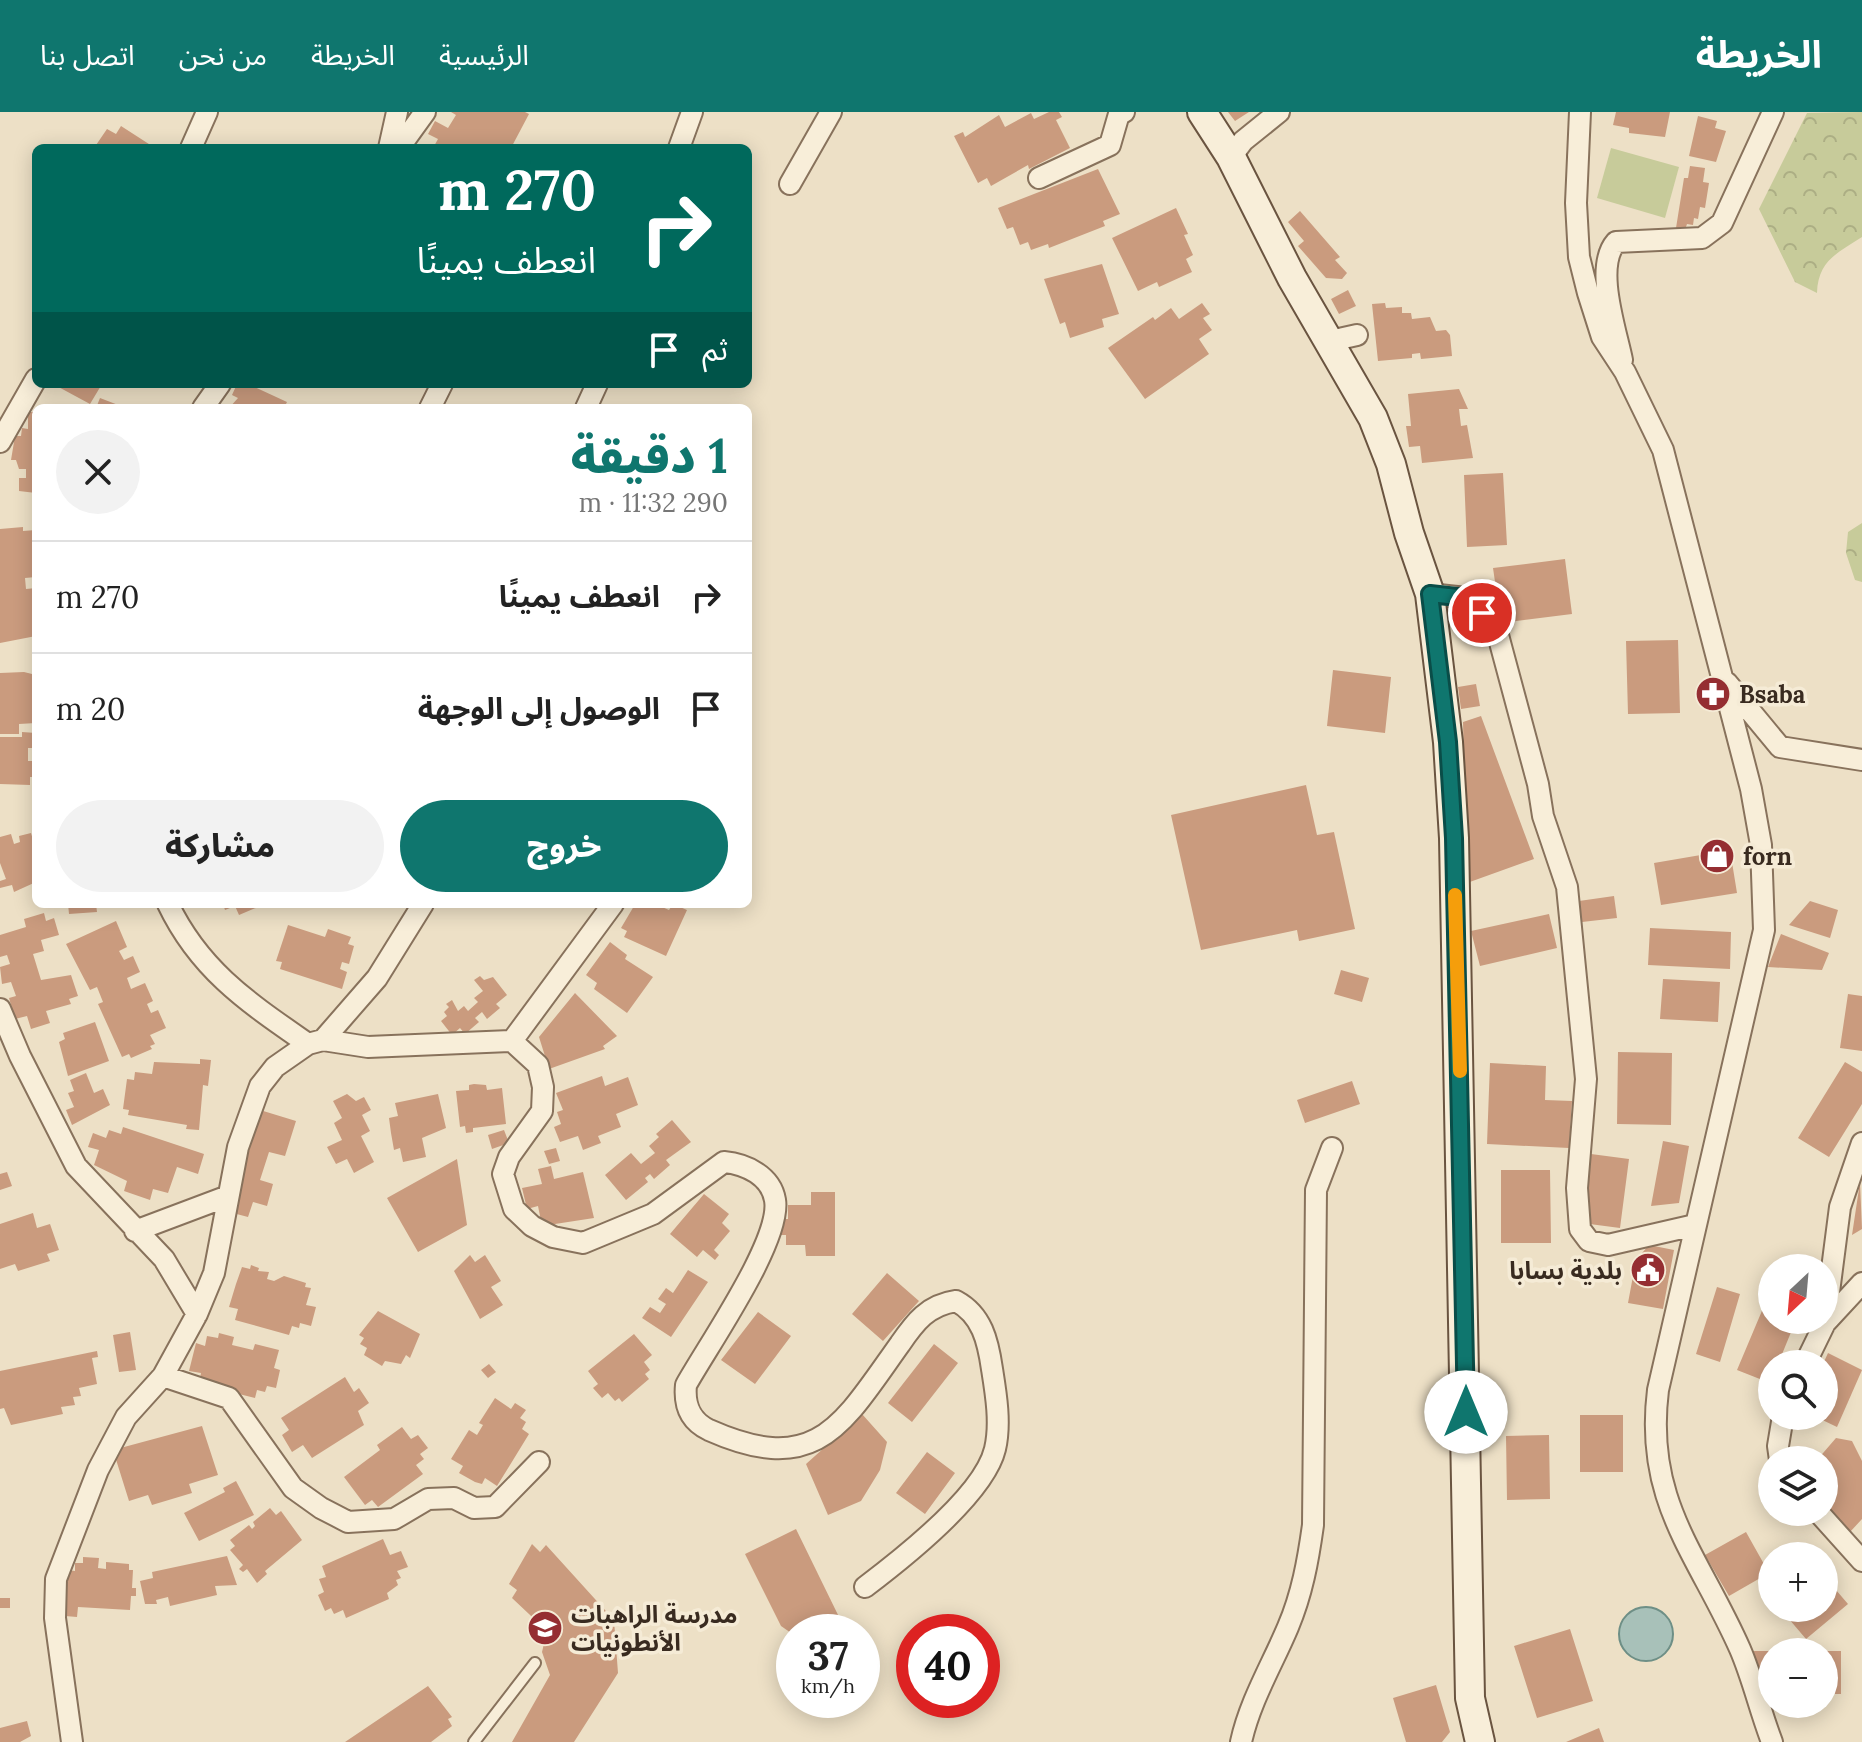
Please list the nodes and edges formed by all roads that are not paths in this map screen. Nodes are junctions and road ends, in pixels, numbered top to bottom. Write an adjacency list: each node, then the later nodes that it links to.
1 (207, 112): 11 (street)
2 (397, 112): 12 (street)
3 (425, 112): 13 (street)
4 (692, 112): 14 (street)
5 (831, 112): 17 (street)
6 (1124, 112): 16 (street)
7 (1202, 112): 15 (street)
8 (1279, 112): 15 (street)
9 (1580, 112): 18 (street)
10 (1773, 112): 18 (street)
11 (193, 144)
12 (390, 144)
13 (402, 144)
14 (680, 144)
15 (1231, 157): 21 (street)
16 (1039, 178)
17 (790, 184)
18 (1625, 372): 22 (street)
19 (32, 386): 20 (street)
20 (0, 442)
21 (1430, 594): 33 (street); 49 (street)
22 (1721, 677): 23 (street); 33 (street)
23 (1862, 760)
24 (170, 908): 29 (street)
25 (421, 908): 29 (street)
26 (610, 908): 28 (street)
27 (0, 1009): 34 (street)
28 (512, 1041): 29 (street); 43 (street)
29 (316, 1042): 32 (street)
30 (1862, 1143): 35 (street)
31 (1332, 1148): 48 (street)
32 (228, 1196): 34 (street); 38 (street)
33 (1695, 1225): 45 (street)
34 (135, 1231): 38 (street)
35 (1834, 1254)
36 (1862, 1283): 37 (street)
37 (1838, 1309)
38 (197, 1314): 39 (street)
39 (163, 1376): 40 (street); 46 (street)
40 (539, 1462)
41 (1831, 1526): 42 (street)
42 (1862, 1561)
43 (865, 1587)
44 (535, 1663): 47 (lane)
45 (1769, 1738)
46 (72, 1742)
47 (474, 1742)
48 (1241, 1742)
49 (1480, 1742)

